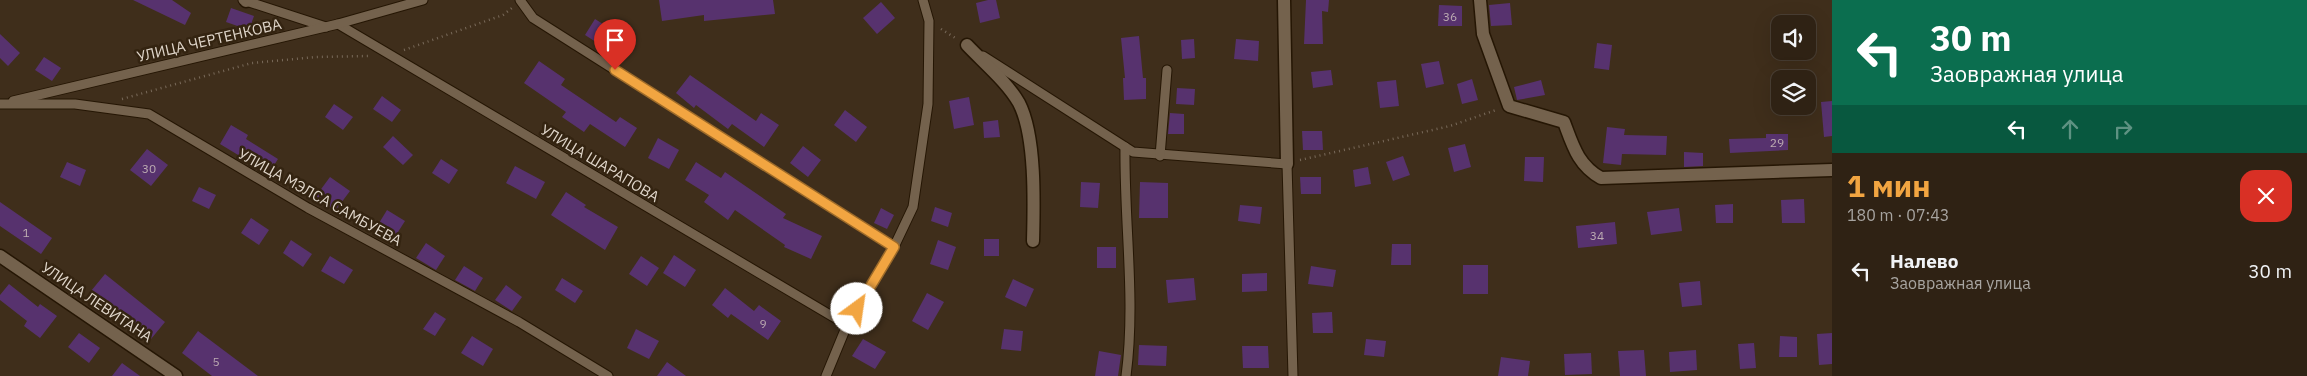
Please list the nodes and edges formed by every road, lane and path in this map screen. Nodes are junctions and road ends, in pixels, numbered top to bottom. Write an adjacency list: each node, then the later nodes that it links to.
1 (246, 0): 9 (lane)
2 (423, 0): 8 (lane, УЛИЦА ЧЕРТЕНКОВА)
3 (924, 0): 7 (lane)
4 (1284, 0): 18 (street)
5 (1480, 0): 15 (street)
6 (520, 1): 11 (path); 21 (lane)
7 (929, 21): 10 (path); 21 (lane)
8 (338, 24): 9 (lane, УЛИЦА ЧЕРТЕНКОВА); 11 (lane, УЛИЦА ШАРАПОВА)
9 (326, 27): 13 (lane, УЛИЦА ЧЕРТЕНКОВА)
10 (967, 46): 16 (lane); 20 (street)
11 (389, 54): 14 (path); 23 (lane, УЛИЦА ШАРАПОВА)
12 (1167, 70): 17 (lane)
13 (0, 104): 14 (lane, УЛИЦА МЭЛСА САМБУЕВА)
14 (94, 106): 25 (lane, УЛИЦА МЭЛСА САМБУЕВА)
15 (1509, 106): 18 (path); 19 (street)
16 (1125, 147): 17 (lane); 27 (lane)
17 (1160, 156): 18 (lane)
18 (1287, 164): 28 (lane)
19 (1832, 170)
20 (1032, 241)
21 (894, 247): 23 (lane)
22 (0, 256): 24 (street, УЛИЦА ЛЕВИТАНА)
23 (847, 325): 26 (lane)
24 (176, 376)
25 (608, 376)
26 (826, 376)
27 (1126, 376)
28 (1293, 376)

